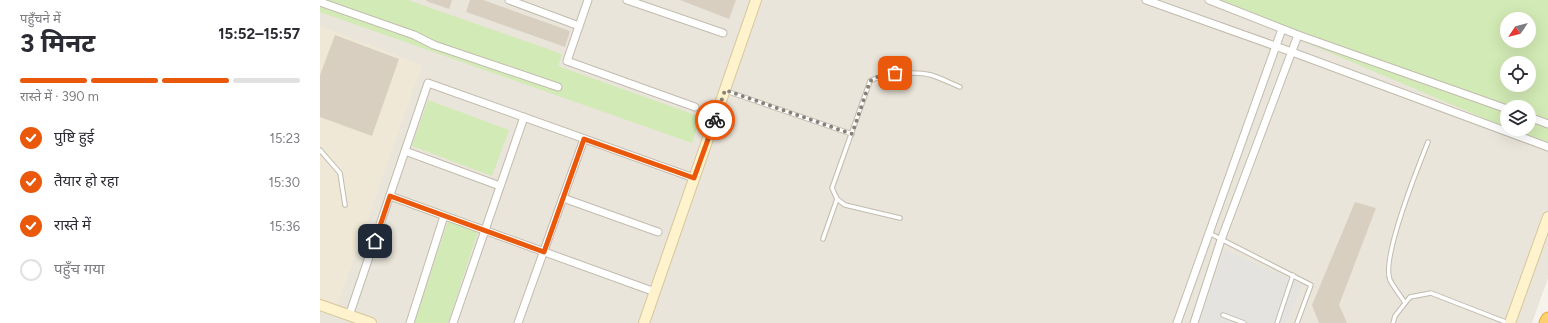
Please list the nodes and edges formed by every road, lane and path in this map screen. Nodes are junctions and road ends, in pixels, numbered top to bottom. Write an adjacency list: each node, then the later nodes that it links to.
1 (509, 0): 8 (street)
2 (588, 0): 8 (street)
3 (627, 0): 10 (street)
4 (756, 0): 16 (street)
5 (1146, 0): 12 (street)
6 (1209, 0): 9 (street)
7 (320, 2): 15 (street)
8 (579, 26): 17 (street)
9 (1282, 29): 11 (street); 12 (street)
10 (723, 33)
11 (1298, 35): 13 (street); 18 (street)
12 (1276, 46): 13 (street); 39 (street)
13 (1292, 52): 25 (street); 41 (street)
14 (960, 86): 22 (lane)
15 (558, 87)
16 (725, 90): 22 (lane); 28 (street)
17 (695, 107)
18 (1500, 107)
19 (524, 117): 23 (street); 27 (street); 29 (street)
20 (1536, 120): 21 (street)
21 (1548, 124)
22 (852, 134): 32 (lane)
23 (584, 139): 28 (street); 31 (street)
24 (1428, 142): 45 (lane)
25 (1548, 147)
26 (320, 150): 33 (lane)
27 (405, 151): 29 (street); 30 (street)
28 (694, 178): 44 (street)
29 (500, 186): 37 (street)
30 (390, 196): 34 (street); 48 (street)
31 (563, 198): 38 (street); 42 (street)
32 (837, 199): 36 (lane); 40 (lane)
33 (345, 205)
34 (444, 216): 37 (street); 51 (street)
35 (1548, 217): 61 (street)
36 (900, 218)
37 (485, 230): 42 (street); 52 (street)
38 (658, 232)
39 (1209, 233): 41 (lane); 55 (street)
40 (824, 239)
41 (1222, 240): 43 (lane); 56 (street)
42 (544, 252): 44 (street); 53 (street)
43 (1293, 275): 58 (lane); 59 (lane)
44 (655, 292): 54 (street)
45 (1405, 303): 60 (lane); 61 (lane)
46 (320, 305): 48 (street)
47 (1223, 314): 57 (lane)
48 (349, 316): 50 (street)
49 (1548, 319): 62 (highway)
50 (371, 323)
51 (410, 323)
52 (453, 323)
53 (518, 323)
54 (644, 323)
55 (1177, 323)
56 (1194, 323)
57 (1244, 323)
58 (1277, 323)
59 (1296, 323)
60 (1393, 323)
61 (1509, 323)
62 (1546, 323)

